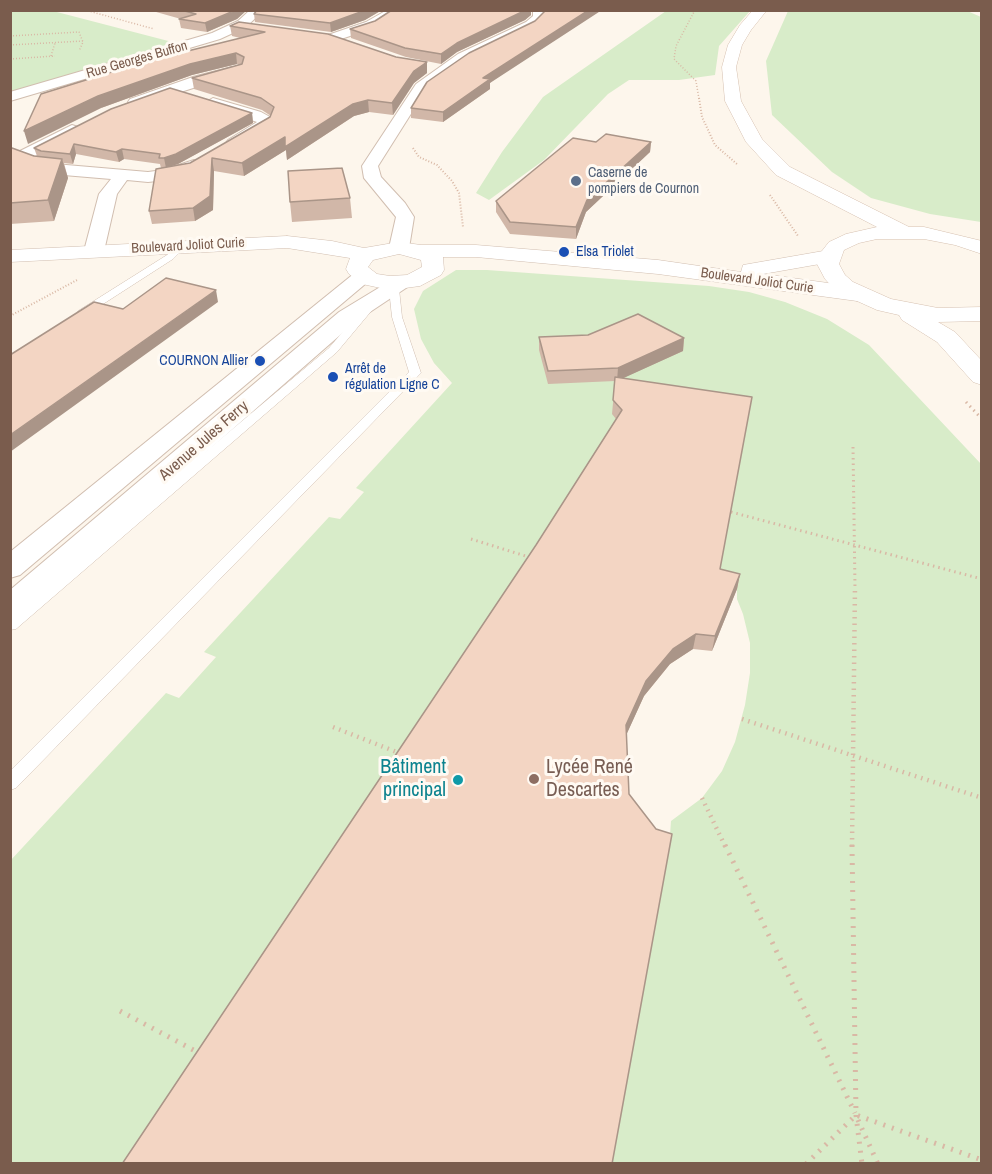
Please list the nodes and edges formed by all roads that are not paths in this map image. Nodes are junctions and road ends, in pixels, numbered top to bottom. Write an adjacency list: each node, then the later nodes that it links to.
1 (258, 10): 5 (street, Rue Georges Buffon)
2 (397, 10): 7 (street)
3 (539, 10): 10 (street)
4 (760, 10): 17 (main road)
5 (239, 26): 6 (street); 12 (street, Rue Georges Buffon)
6 (256, 27)
7 (356, 46)
8 (424, 67): 10 (street)
9 (238, 70): 11 (street)
10 (444, 70): 23 (street)
11 (173, 90): 13 (street); 15 (street)
12 (10, 98)
13 (117, 110)
14 (88, 123): 18 (street)
15 (222, 149)
16 (203, 160): 18 (street)
17 (783, 171): 19 (main road); 20 (main road)
18 (122, 176): 24 (street)
19 (906, 232): 20 (main road, Boulevard Joliot Curie); 22 (main road)
20 (831, 234): 28 (main road, Boulevard Joliot Curie); 30 (main road)
21 (181, 246): 24 (main road, Boulevard Joliot Curie); 29 (main road, Boulevard Joliot Curie); 33 (lane)
22 (980, 246)
23 (399, 248): 27 (main road); 29 (main road)
24 (94, 251): 26 (main road, Boulevard Joliot Curie)
25 (508, 255): 27 (main road, Boulevard Joliot Curie); 27 (main road, Boulevard Joliot Curie); 28 (main road, Boulevard Joliot Curie)
26 (10, 256)
27 (428, 259): 29 (main road)
28 (658, 267): 30 (main road, Boulevard Joliot Curie)
29 (380, 281): 35 (street, Avenue Jules Ferry); 36 (street, Avenue Jules Ferry); 37 (lane); 38 (lane)
30 (857, 294): 31 (main road)
31 (901, 309): 32 (main road); 34 (main road)
32 (981, 314)
33 (70, 321)
34 (981, 377)
35 (10, 568)
36 (10, 607)
37 (10, 625)
38 (10, 783)

